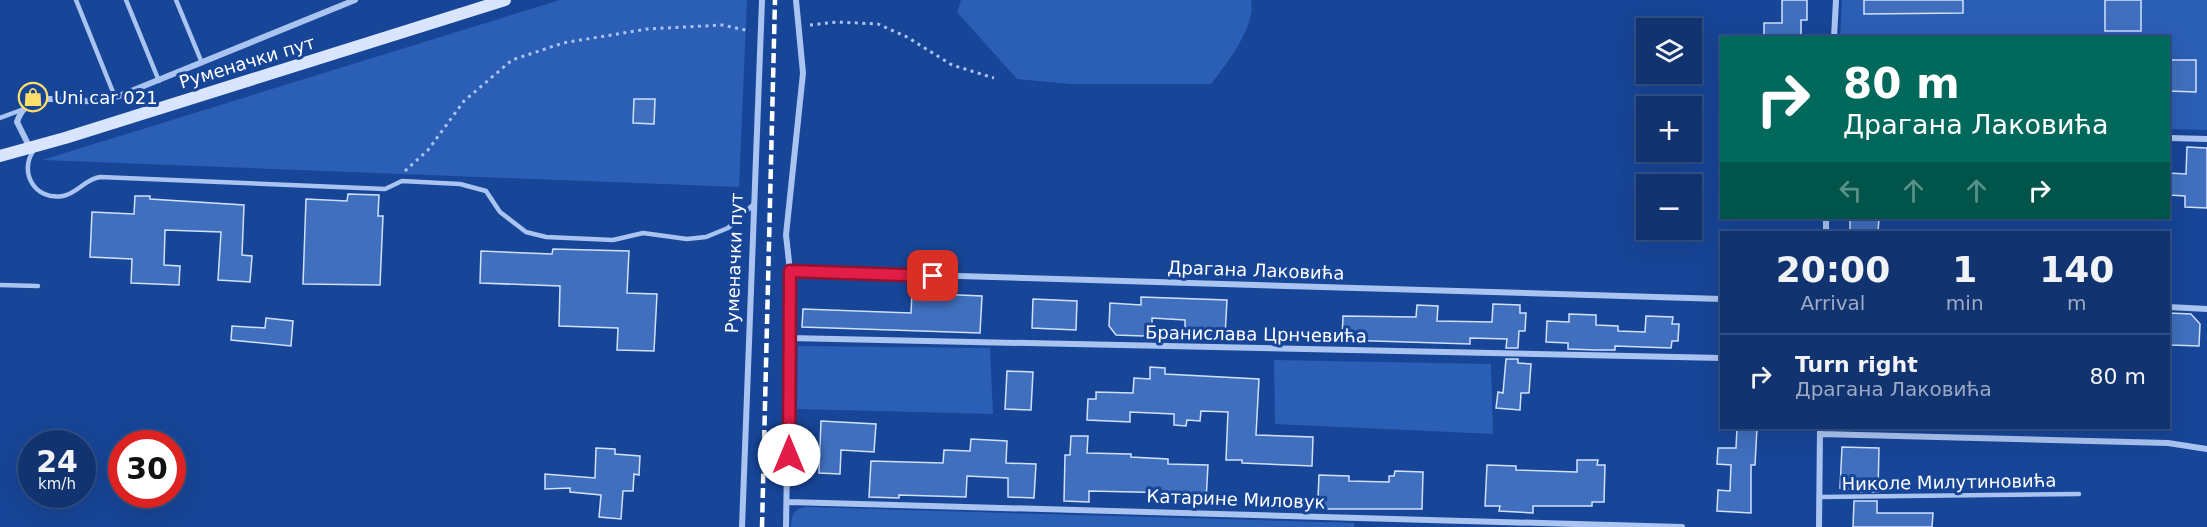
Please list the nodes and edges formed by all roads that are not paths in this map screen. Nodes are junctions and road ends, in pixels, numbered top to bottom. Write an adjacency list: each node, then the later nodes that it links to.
1 (76, 0): 12 (lane)
2 (126, 0): 11 (lane)
3 (176, 0): 10 (lane)
4 (355, 0): 10 (street)
5 (505, 0): 17 (main road, Руменачки пут)
6 (762, 0): 19 (street, Руменачки пут)
7 (796, 0): 20 (street)
8 (1836, 0): 9 (street)
9 (1834, 36)
10 (202, 63): 11 (street)
11 (159, 81): 12 (street)
12 (115, 97): 13 (street)
13 (24, 109): 14 (lane); 17 (street)
14 (0, 118)
15 (2170, 138): 16 (street)
16 (2207, 139)
17 (35, 147): 18 (main road, Руменачки пут); 19 (lane)
18 (0, 156)
19 (754, 204): 33 (street, Руменачки пут)
20 (790, 271): 23 (street, Драгана Лаковића); 26 (street)
21 (0, 285): 22 (lane)
22 (38, 286)
23 (1720, 299)
24 (2170, 307): 25 (street)
25 (2207, 309)
26 (789, 338): 27 (street, Бранислава Црнчевића); 32 (street)
27 (1720, 358)
28 (1820, 431): 29 (street); 31 (street)
29 (2207, 449)
30 (2079, 494): 31 (lane, Николе Милутиновића)
31 (1819, 497): 36 (street)
32 (789, 502): 34 (street); 35 (street, Катарине Миловук)
33 (742, 527)
34 (786, 527)
35 (1682, 527)
36 (1819, 527)

